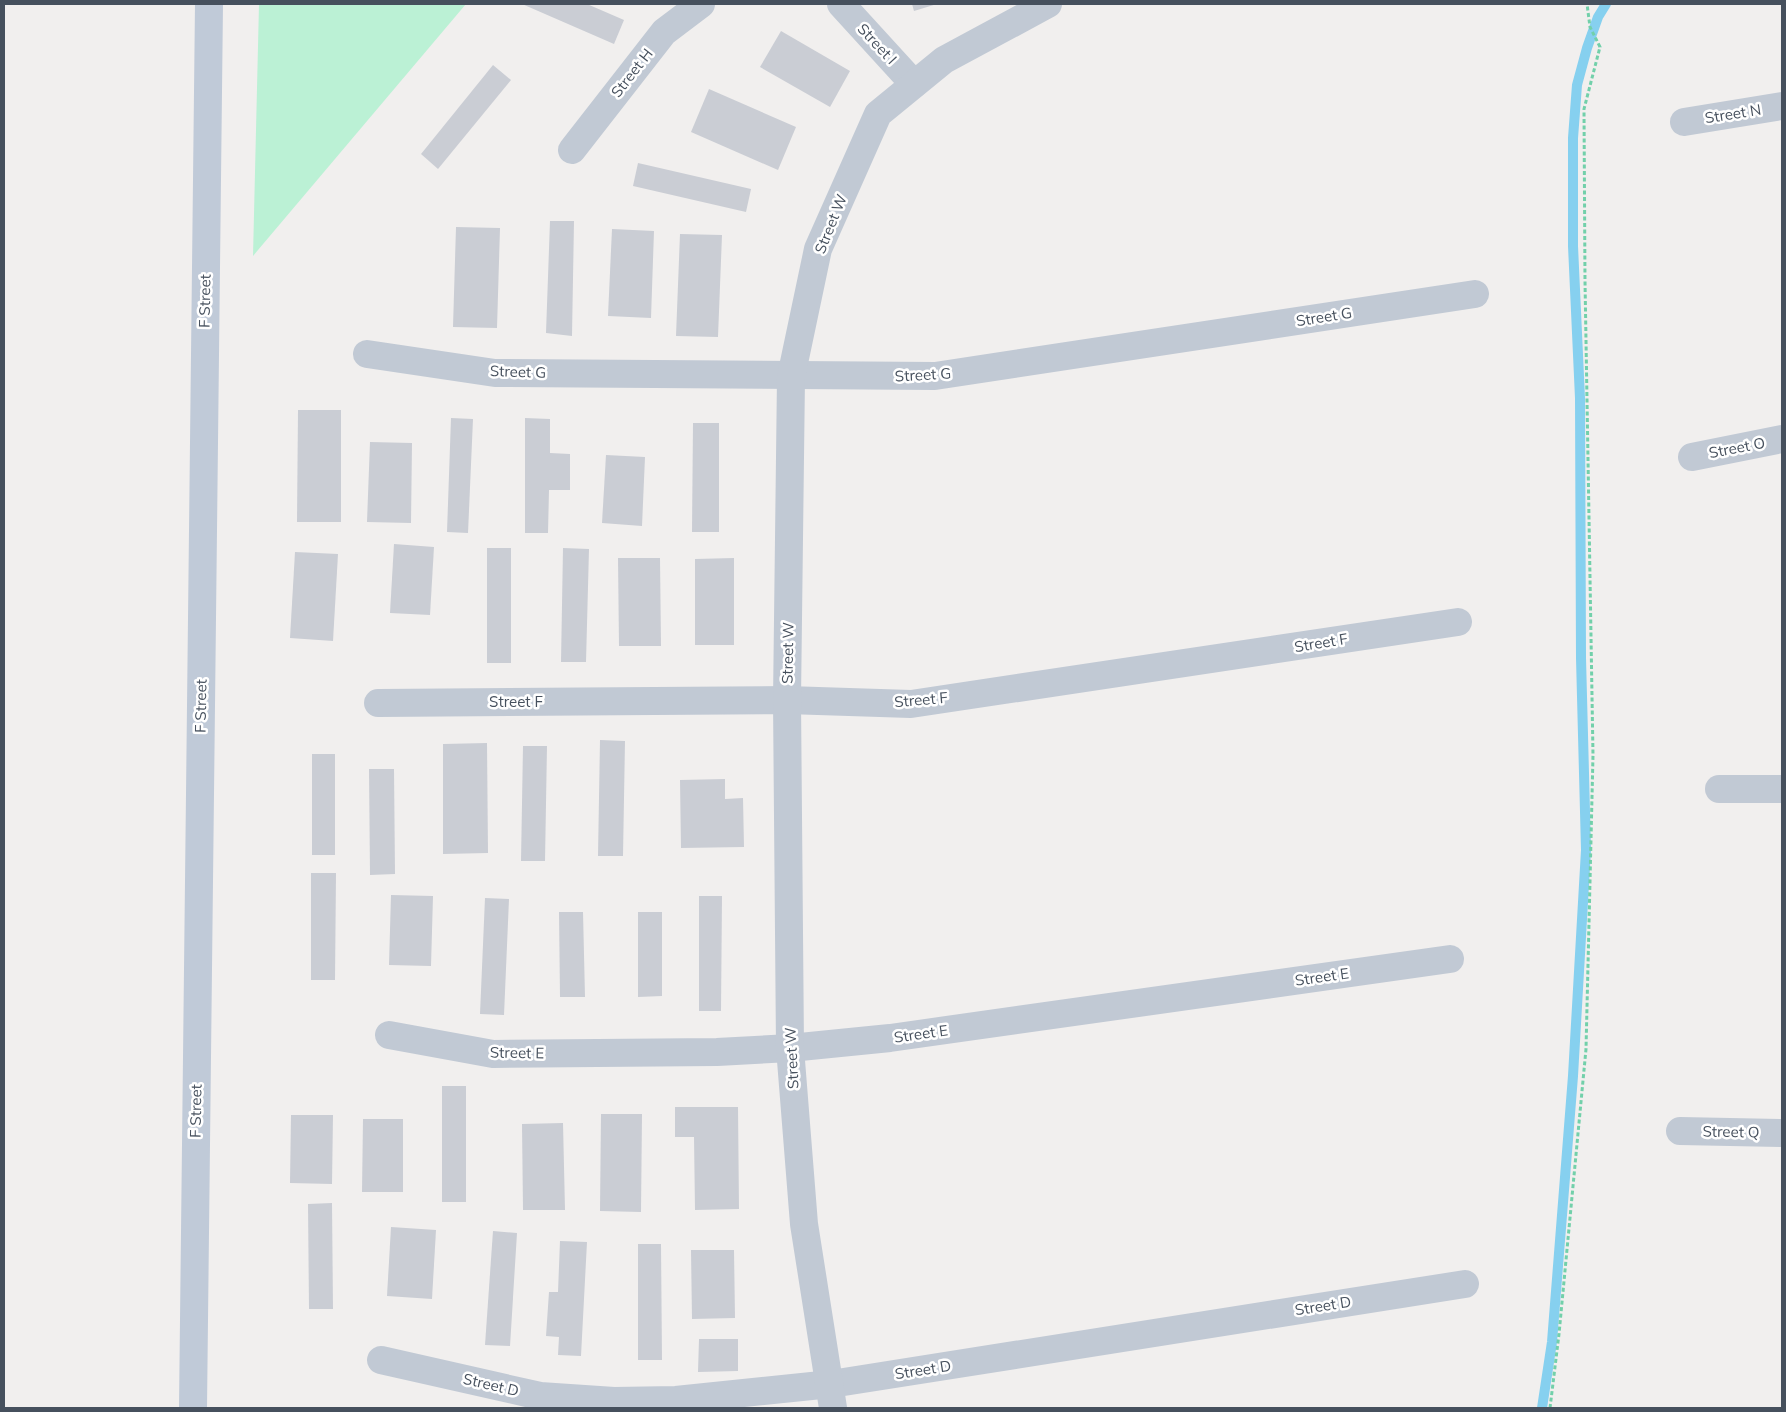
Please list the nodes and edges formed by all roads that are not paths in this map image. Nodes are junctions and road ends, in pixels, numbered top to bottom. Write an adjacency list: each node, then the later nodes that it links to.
1 (208, 4): 27 (street, F Street)
2 (701, 4): 8 (street, Street H)
3 (840, 4): 5 (street, Street I)
4 (1048, 4): 5 (street, Street W)
5 (914, 84): 11 (street, Street W)
6 (1782, 106): 7 (street, Street N)
7 (1684, 122)
8 (572, 150)
9 (1475, 294): 11 (street, Street G)
10 (367, 354): 11 (street, Street G)
11 (791, 377): 15 (street, Street W)
12 (1782, 440): 13 (street, Street O)
13 (1692, 457)
14 (1458, 622): 15 (street, Street F)
15 (787, 700): 16 (street, Street F); 21 (street, Street W)
16 (378, 703)
17 (1719, 789): 18 (street)
18 (1782, 789)
19 (1450, 959): 21 (street, Street E)
20 (389, 1035): 21 (street, Street E)
21 (790, 1048): 26 (street, Street W)
22 (1680, 1132): 23 (street, Street Q)
23 (1782, 1133)
24 (1465, 1284): 26 (street, Street D)
25 (381, 1360): 26 (street, Street D)
26 (832, 1396)
27 (193, 1408)

